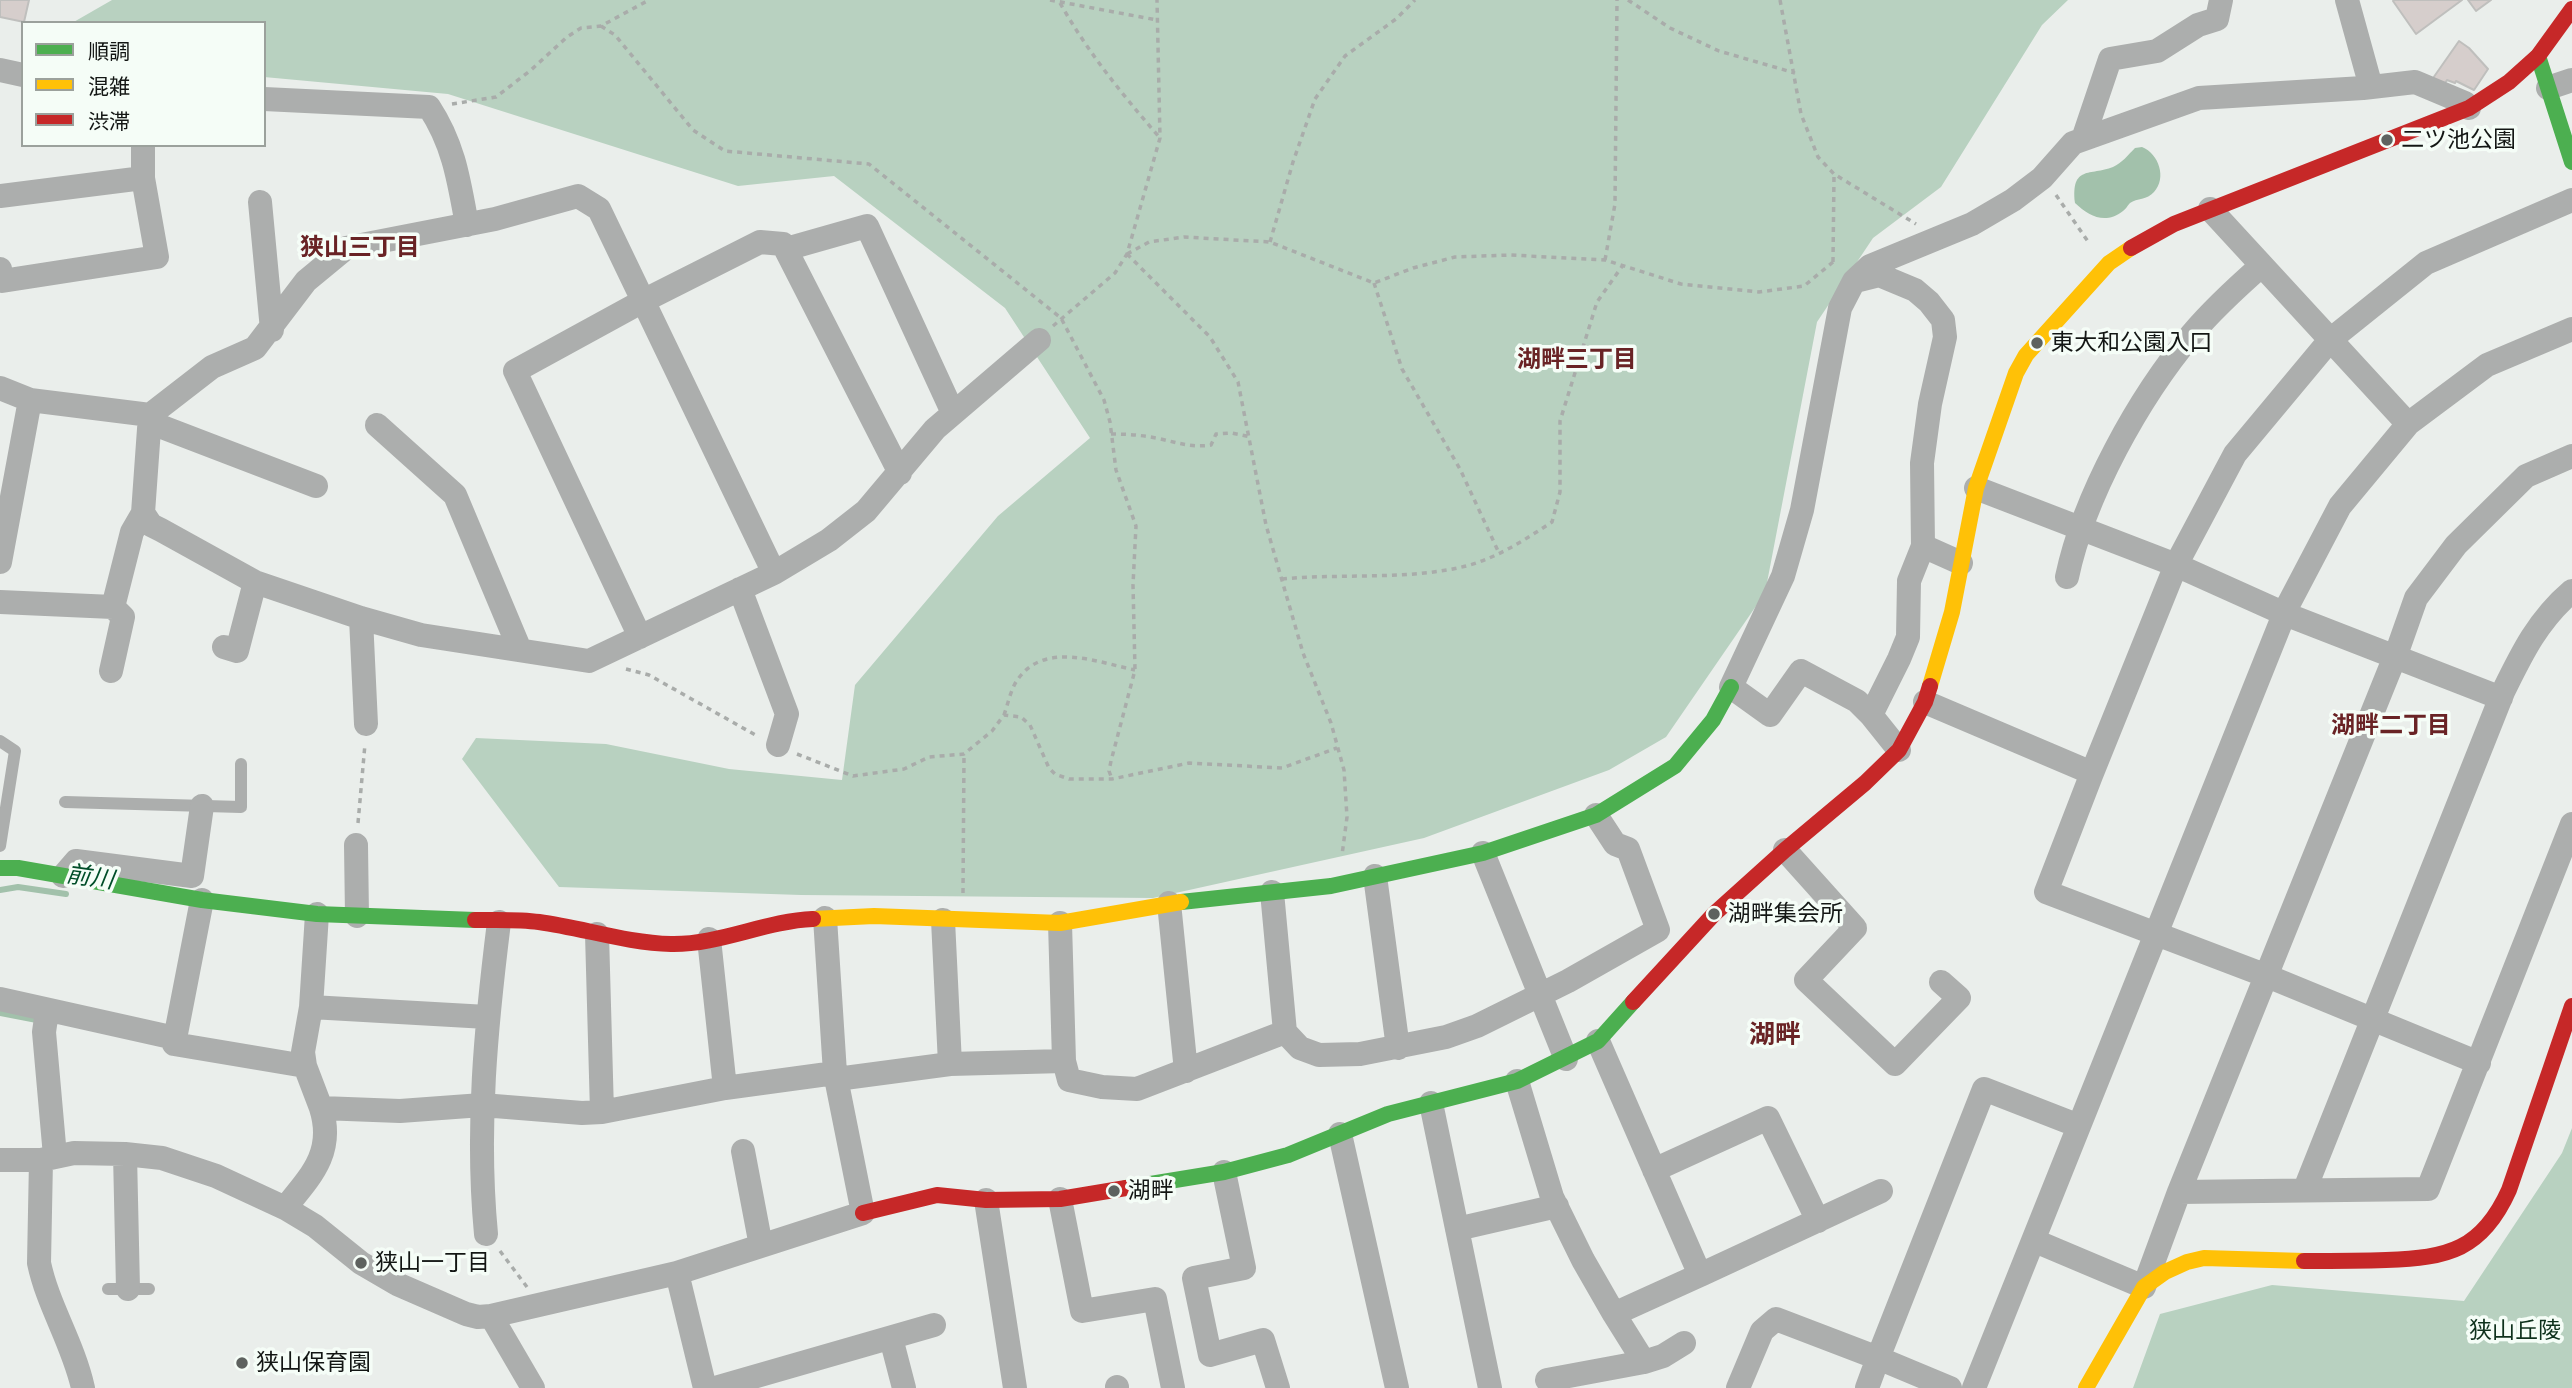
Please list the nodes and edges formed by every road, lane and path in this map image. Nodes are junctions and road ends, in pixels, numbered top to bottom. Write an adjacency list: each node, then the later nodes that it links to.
1 (649, 0): 13 (path)
2 (1050, 0): 10 (path)
3 (1157, 0): 12 (path)
4 (1415, 0): 37 (path)
5 (1618, 0): 42 (path)
6 (1628, 0): 16 (path)
7 (1780, 0): 16 (path)
8 (2221, 0): 25 (street)
9 (2347, 0): 19 (street)
10 (1060, 3): 12 (path); 24 (path)
11 (2572, 9): 14 (street)
12 (1157, 20): 24 (path)
13 (601, 26): 22 (path); 50 (path)
14 (2538, 56): 20 (street); 23 (street)
15 (0, 70): 17 (street)
16 (1795, 72): 28 (path)
17 (21, 75)
18 (2572, 80): 20 (street)
19 (2371, 87): 23 (street); 25 (street)
20 (2548, 88): 27 (street)
21 (266, 99): 22 (street)
22 (429, 107): 35 (street)
23 (2469, 108): 34 (street)
24 (1160, 138): 40 (path)
25 (2083, 139): 30 (street)
26 (143, 147): 29 (street)
27 (2572, 162)
28 (1834, 174): 36 (path); 39 (path)
29 (143, 178): 31 (street); 46 (street)
30 (2042, 178): 36 (street); 41 (path)
31 (0, 196)
32 (2572, 200): 54 (street)
33 (260, 202): 52 (street)
34 (2210, 209): 45 (street); 66 (street)
35 (467, 225): 49 (street); 52 (street)
36 (1937, 238): 47 (street)
37 (1270, 242): 40 (path); 48 (path)
38 (786, 249): 49 (street); 57 (street); 64 (street)
39 (1831, 253)
40 (1127, 254): 50 (path); 62 (path)
41 (2097, 254)
42 (1605, 260): 44 (path); 48 (path)
43 (1833, 262): 44 (path)
44 (1623, 265): 70 (path)
45 (2260, 266): 54 (street); 68 (street)
46 (0, 269)
47 (1854, 281): 69 (street); 91 (street)
48 (1374, 284): 70 (path)
49 (643, 301): 74 (street); 84 (street)
50 (1061, 318): 53 (path); 61 (path)
51 (2572, 329): 59 (street)
52 (272, 330): 58 (street)
53 (1039, 340): 57 (street)
54 (2330, 340): 59 (street); 73 (street)
55 (0, 388): 56 (street)
56 (30, 400): 58 (street); 71 (street)
57 (953, 413): 64 (street)
58 (149, 419): 65 (street); 67 (street)
59 (2408, 424): 82 (street)
60 (377, 425): 86 (street)
61 (1111, 434): 62 (path); 89 (path)
62 (1251, 437): 76 (path)
63 (2572, 456): 87 (street)
64 (900, 472): 74 (street)
65 (316, 486)
66 (1976, 488): 68 (street); 72 (street)
67 (143, 513): 77 (street); 81 (street)
68 (2081, 529): 73 (street); 75 (street)
69 (1923, 546): 72 (street); 95 (street)
70 (1499, 553): 76 (path)
71 (0, 562)
72 (1961, 563): 93 (street)
73 (2176, 565): 82 (street); 103 (street)
74 (774, 573): 78 (street)
75 (2067, 577)
76 (1282, 579): 99 (path)
77 (255, 582): 83 (street); 85 (street)
78 (740, 589): 84 (street); 98 (street)
79 (2572, 591): 92 (street)
80 (0, 602): 81 (street)
81 (113, 607): 90 (street)
82 (2285, 614): 87 (street); 129 (street)
83 (361, 618): 86 (street); 96 (street)
84 (639, 637): 86 (street)
85 (224, 647)
86 (520, 650)
87 (2395, 656): 92 (street); 131 (street)
88 (625, 669): 98 (path)
89 (1135, 670): 94 (path); 104 (path)
90 (111, 671)
91 (1731, 687): 95 (street); 108 (street)
92 (2501, 698): 138 (street)
93 (1925, 702): 100 (street); 103 (street)
94 (1004, 715): 101 (path); 104 (path)
95 (1871, 715): 100 (street)
96 (366, 724): 110 (path)
97 (0, 741): 107 (lane)
98 (778, 744): 101 (path)
99 (1338, 748): 104 (path); 114 (path)
100 (1899, 750): 112 (street)
101 (964, 754): 118 (path)
102 (241, 764): 106 (lane)
103 (2092, 773): 129 (street)
104 (1112, 779)
105 (65, 802): 106 (lane)
106 (202, 806): 116 (street)
107 (4, 809): 111 (lane)
108 (1596, 815): 113 (street); 133 (street)
109 (2572, 824): 146 (street)
110 (356, 845): 123 (street)
111 (0, 846)
112 (1785, 850): 132 (street); 142 (street)
113 (1483, 853): 117 (street); 133 (street)
114 (1341, 859)
115 (0, 868): 116 (street)
116 (63, 876): 120 (street)
117 (1375, 876): 119 (street); 143 (street)
118 (963, 891)
119 (1272, 892): 121 (street); 140 (street)
120 (202, 900): 122 (street); 141 (street)
121 (1168, 902): 127 (street); 149 (street)
122 (317, 914): 123 (street); 136 (street)
123 (357, 916): 126 (street)
124 (825, 918): 125 (street); 130 (street); 150 (street)
125 (943, 920): 127 (street); 147 (street)
126 (499, 922): 128 (street); 137 (street)
127 (1060, 923): 145 (street)
128 (597, 934): 130 (street); 156 (street)
129 (2157, 934): 131 (street); 157 (street)
130 (709, 939): 152 (street)
131 (2267, 976): 138 (street); 167 (street)
132 (1941, 982)
133 (1538, 994): 143 (street); 144 (street)
134 (0, 999): 139 (street)
135 (2572, 1006): 180 (street)
136 (311, 1007): 137 (street); 148 (street)
137 (487, 1017): 154 (street)
138 (2372, 1019): 146 (street); 165 (street)
139 (46, 1021): 141 (street); 161 (street)
140 (1285, 1032): 143 (street); 149 (street)
141 (176, 1038): 148 (street)
142 (1598, 1041): 144 (street); 163 (street)
143 (1398, 1048)
144 (1566, 1059): 151 (street)
145 (1064, 1061): 147 (street); 149 (street)
146 (2479, 1063): 165 (street)
147 (950, 1064): 150 (street)
148 (305, 1066): 155 (street)
149 (1186, 1071)
150 (836, 1076): 152 (street); 172 (street)
151 (1517, 1081): 153 (street); 170 (street)
152 (725, 1088): 156 (street)
153 (1431, 1103): 158 (street); 174 (street)
154 (482, 1105): 155 (street); 156 (street); 175 (street)
155 (321, 1108): 171 (street)
156 (602, 1112)
157 (2078, 1126): 176 (street); 188 (street)
158 (1340, 1134): 164 (street); 199 (street)
159 (743, 1151): 177 (street)
160 (125, 1154): 161 (street); 171 (street); 181 (street)
161 (48, 1158): 162 (street); 191 (street)
162 (0, 1160)
163 (1654, 1170): 173 (street); 179 (street)
164 (1224, 1172): 168 (street); 198 (street)
165 (2305, 1189): 167 (street)
166 (1881, 1191): 173 (street)
167 (2179, 1192): 180 (street)
168 (1059, 1199): 169 (street); 197 (street)
169 (986, 1200): 172 (street); 196 (street)
170 (1557, 1206): 174 (street); 183 (street)
171 (285, 1209): 184 (street)
172 (863, 1213): 177 (street)
173 (1818, 1221): 179 (street)
174 (1457, 1229): 200 (street)
175 (486, 1234): 182 (path)
176 (2035, 1241): 180 (street); 204 (street)
177 (761, 1246): 178 (street)
178 (677, 1273): 182 (street); 193 (street)
179 (1700, 1275): 183 (street)
180 (2144, 1287): 205 (street)
181 (128, 1289)
182 (541, 1305): 184 (street)
183 (1615, 1314): 189 (street)
184 (491, 1316): 192 (street)
185 (934, 1325): 186 (street)
186 (891, 1338): 194 (street); 195 (street)
187 (1684, 1343): 189 (street)
188 (1878, 1358): 201 (street); 202 (street); 203 (street)
189 (1644, 1362): 190 (street)
190 (1547, 1380)
191 (83, 1388)
192 (533, 1388)
193 (705, 1388)
194 (715, 1388)
195 (904, 1388)
196 (1015, 1388)
197 (1173, 1388)
198 (1278, 1388)
199 (1396, 1388)
200 (1490, 1388)
201 (1738, 1388)
202 (1867, 1388)
203 (1950, 1388)
204 (1975, 1388)
205 (2087, 1388)

